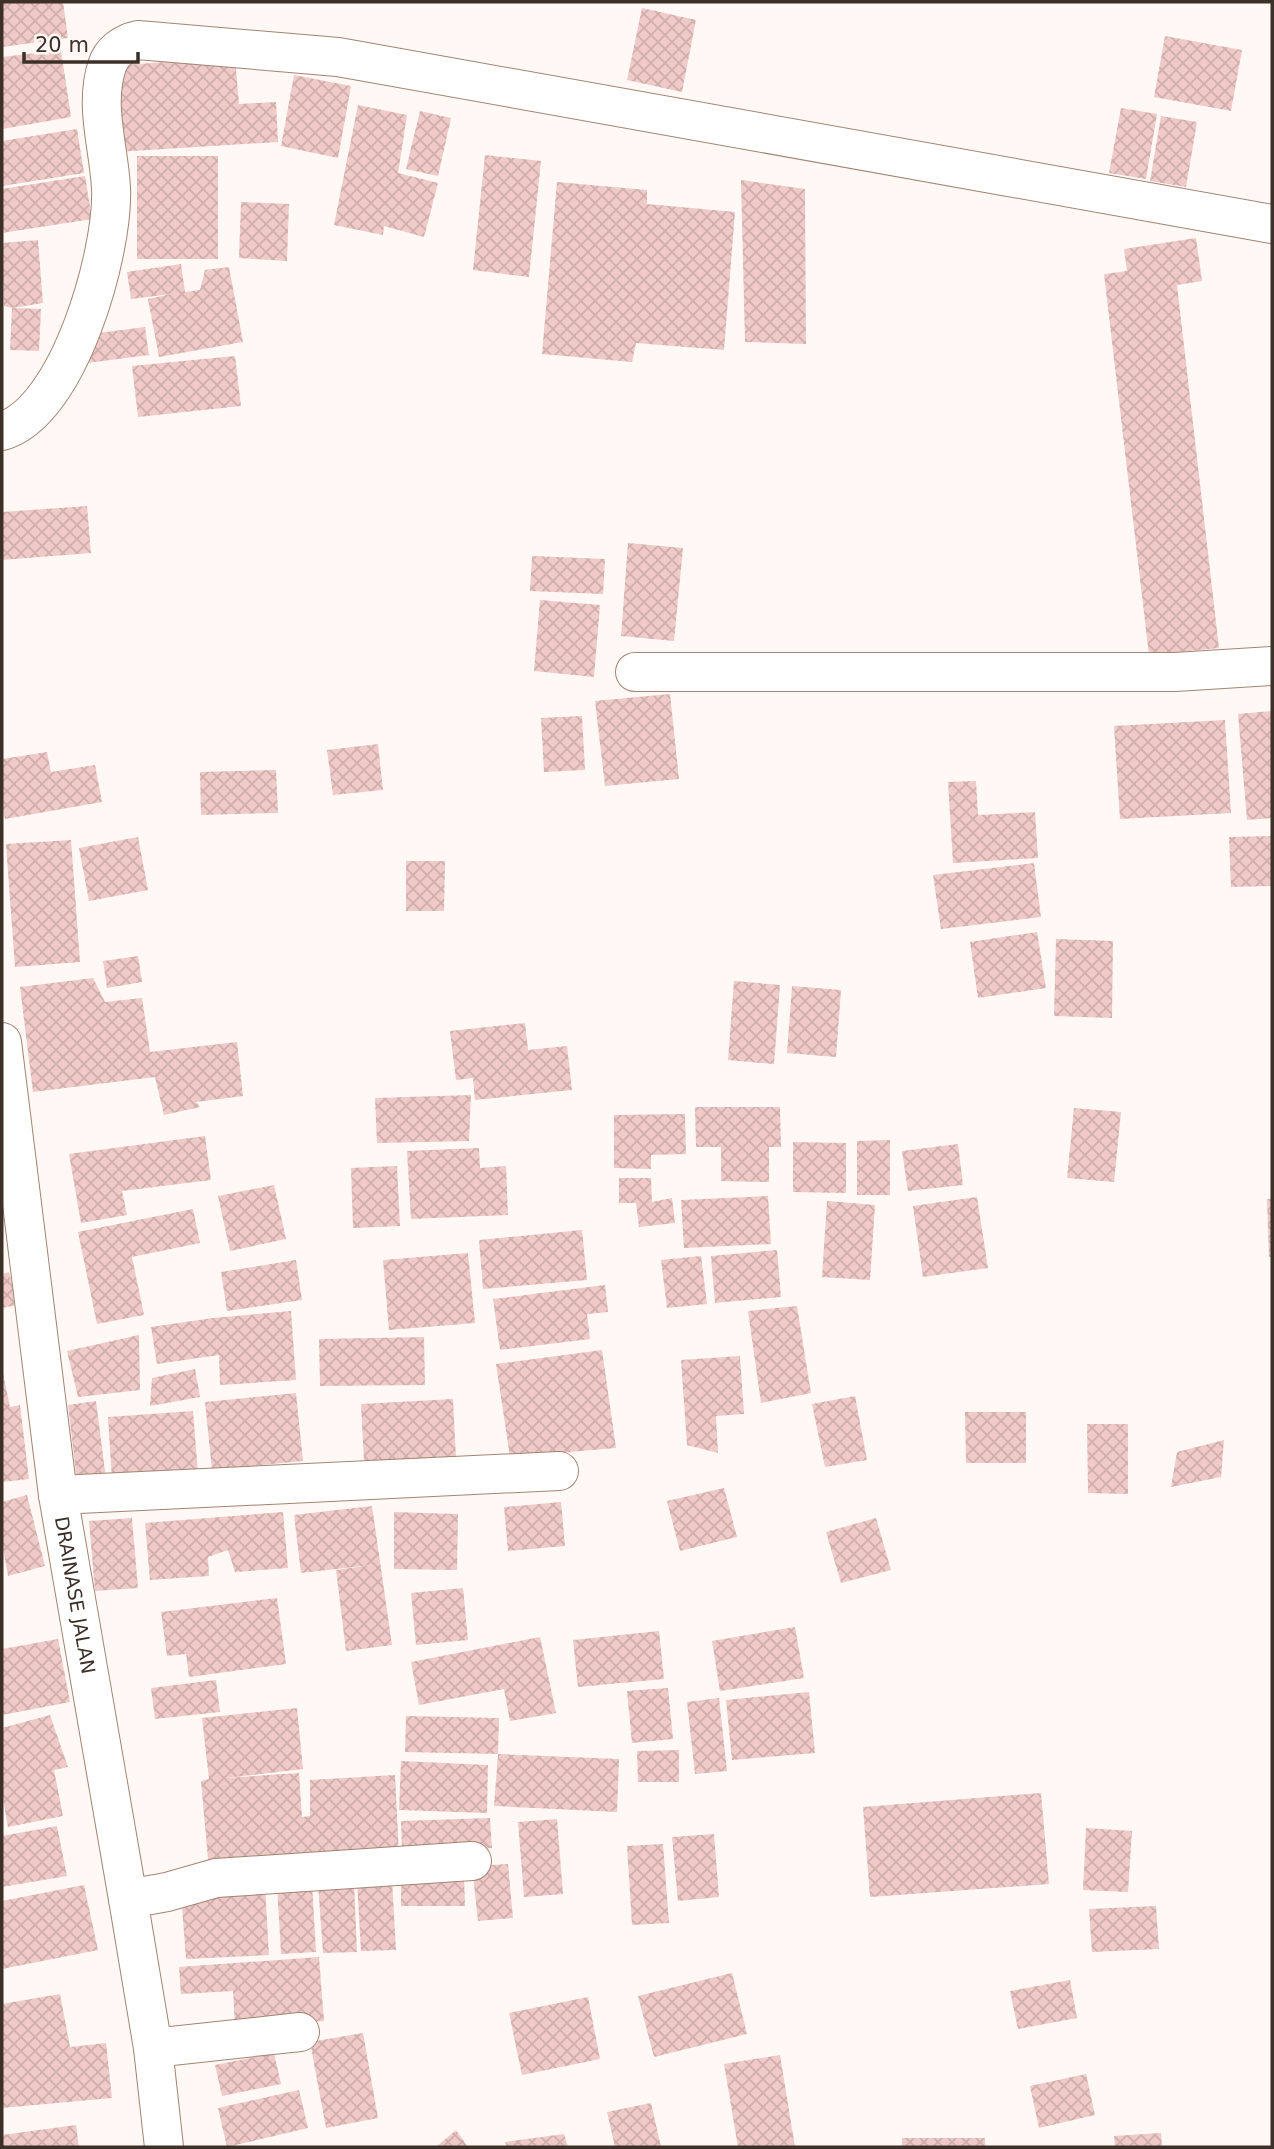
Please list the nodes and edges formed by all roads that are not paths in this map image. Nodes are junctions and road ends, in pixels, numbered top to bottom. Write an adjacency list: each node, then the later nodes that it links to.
1 (1272, 224): 2 (street)
2 (2, 431)
3 (1272, 666): 4 (street)
4 (635, 671)
5 (2, 1042): 7 (street, DRAINASE JALAN)
6 (559, 1471): 7 (street)
7 (58, 1496): 9 (street, DRAINASE JALAN)
8 (472, 1861): 9 (street)
9 (128, 1899): 11 (street, DRAINASE JALAN)
10 (300, 2032): 11 (street)
11 (153, 2048): 12 (street, DRAINASE JALAN)
12 (164, 2147)

